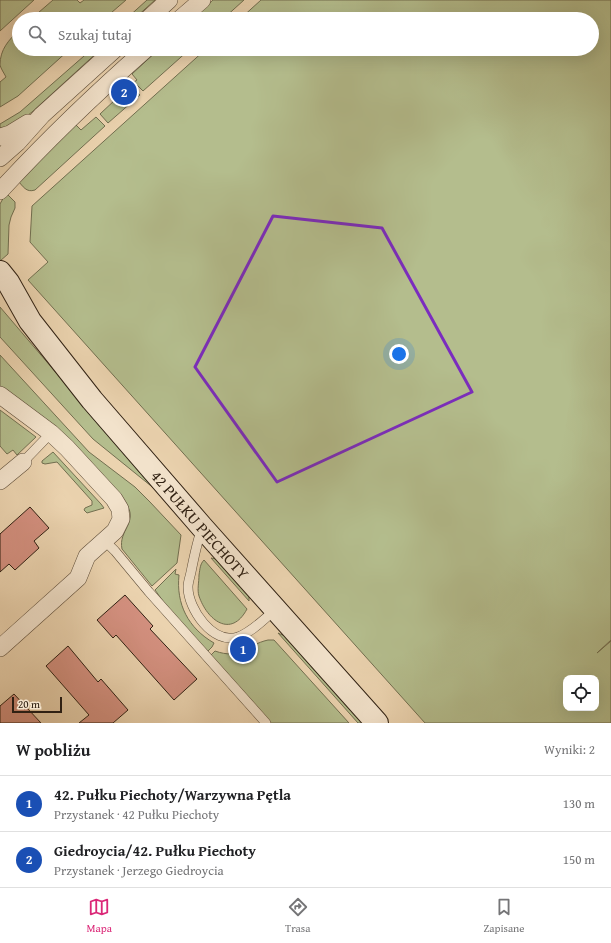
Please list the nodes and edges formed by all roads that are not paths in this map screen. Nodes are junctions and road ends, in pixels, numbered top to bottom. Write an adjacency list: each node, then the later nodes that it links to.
1 (169, 0): 3 (street)
2 (202, 0): 4 (street)
3 (156, 12)
4 (188, 12)
5 (107, 56): 7 (street)
6 (138, 56): 10 (street)
7 (42, 115): 8 (street); 9 (street)
8 (0, 138)
9 (0, 158)
10 (0, 191)
11 (0, 272): 13 (street, 42 PUŁKU PIECHOTY)
12 (0, 296): 13 (street, 42 PUŁKU PIECHOTY)
13 (30, 320): 18 (street, 42 PUŁKU PIECHOTY)
14 (0, 395): 15 (street)
15 (51, 433): 16 (lane); 19 (street)
16 (23, 462): 17 (street)
17 (0, 481)
18 (202, 527): 20 (street, 42 PUŁKU PIECHOTY); 20 (lane)
19 (105, 541): 21 (street); 22 (lane)
20 (275, 610): 23 (street, 42 PUŁKU PIECHOTY)
21 (0, 648)
22 (266, 723)
23 (377, 723)

